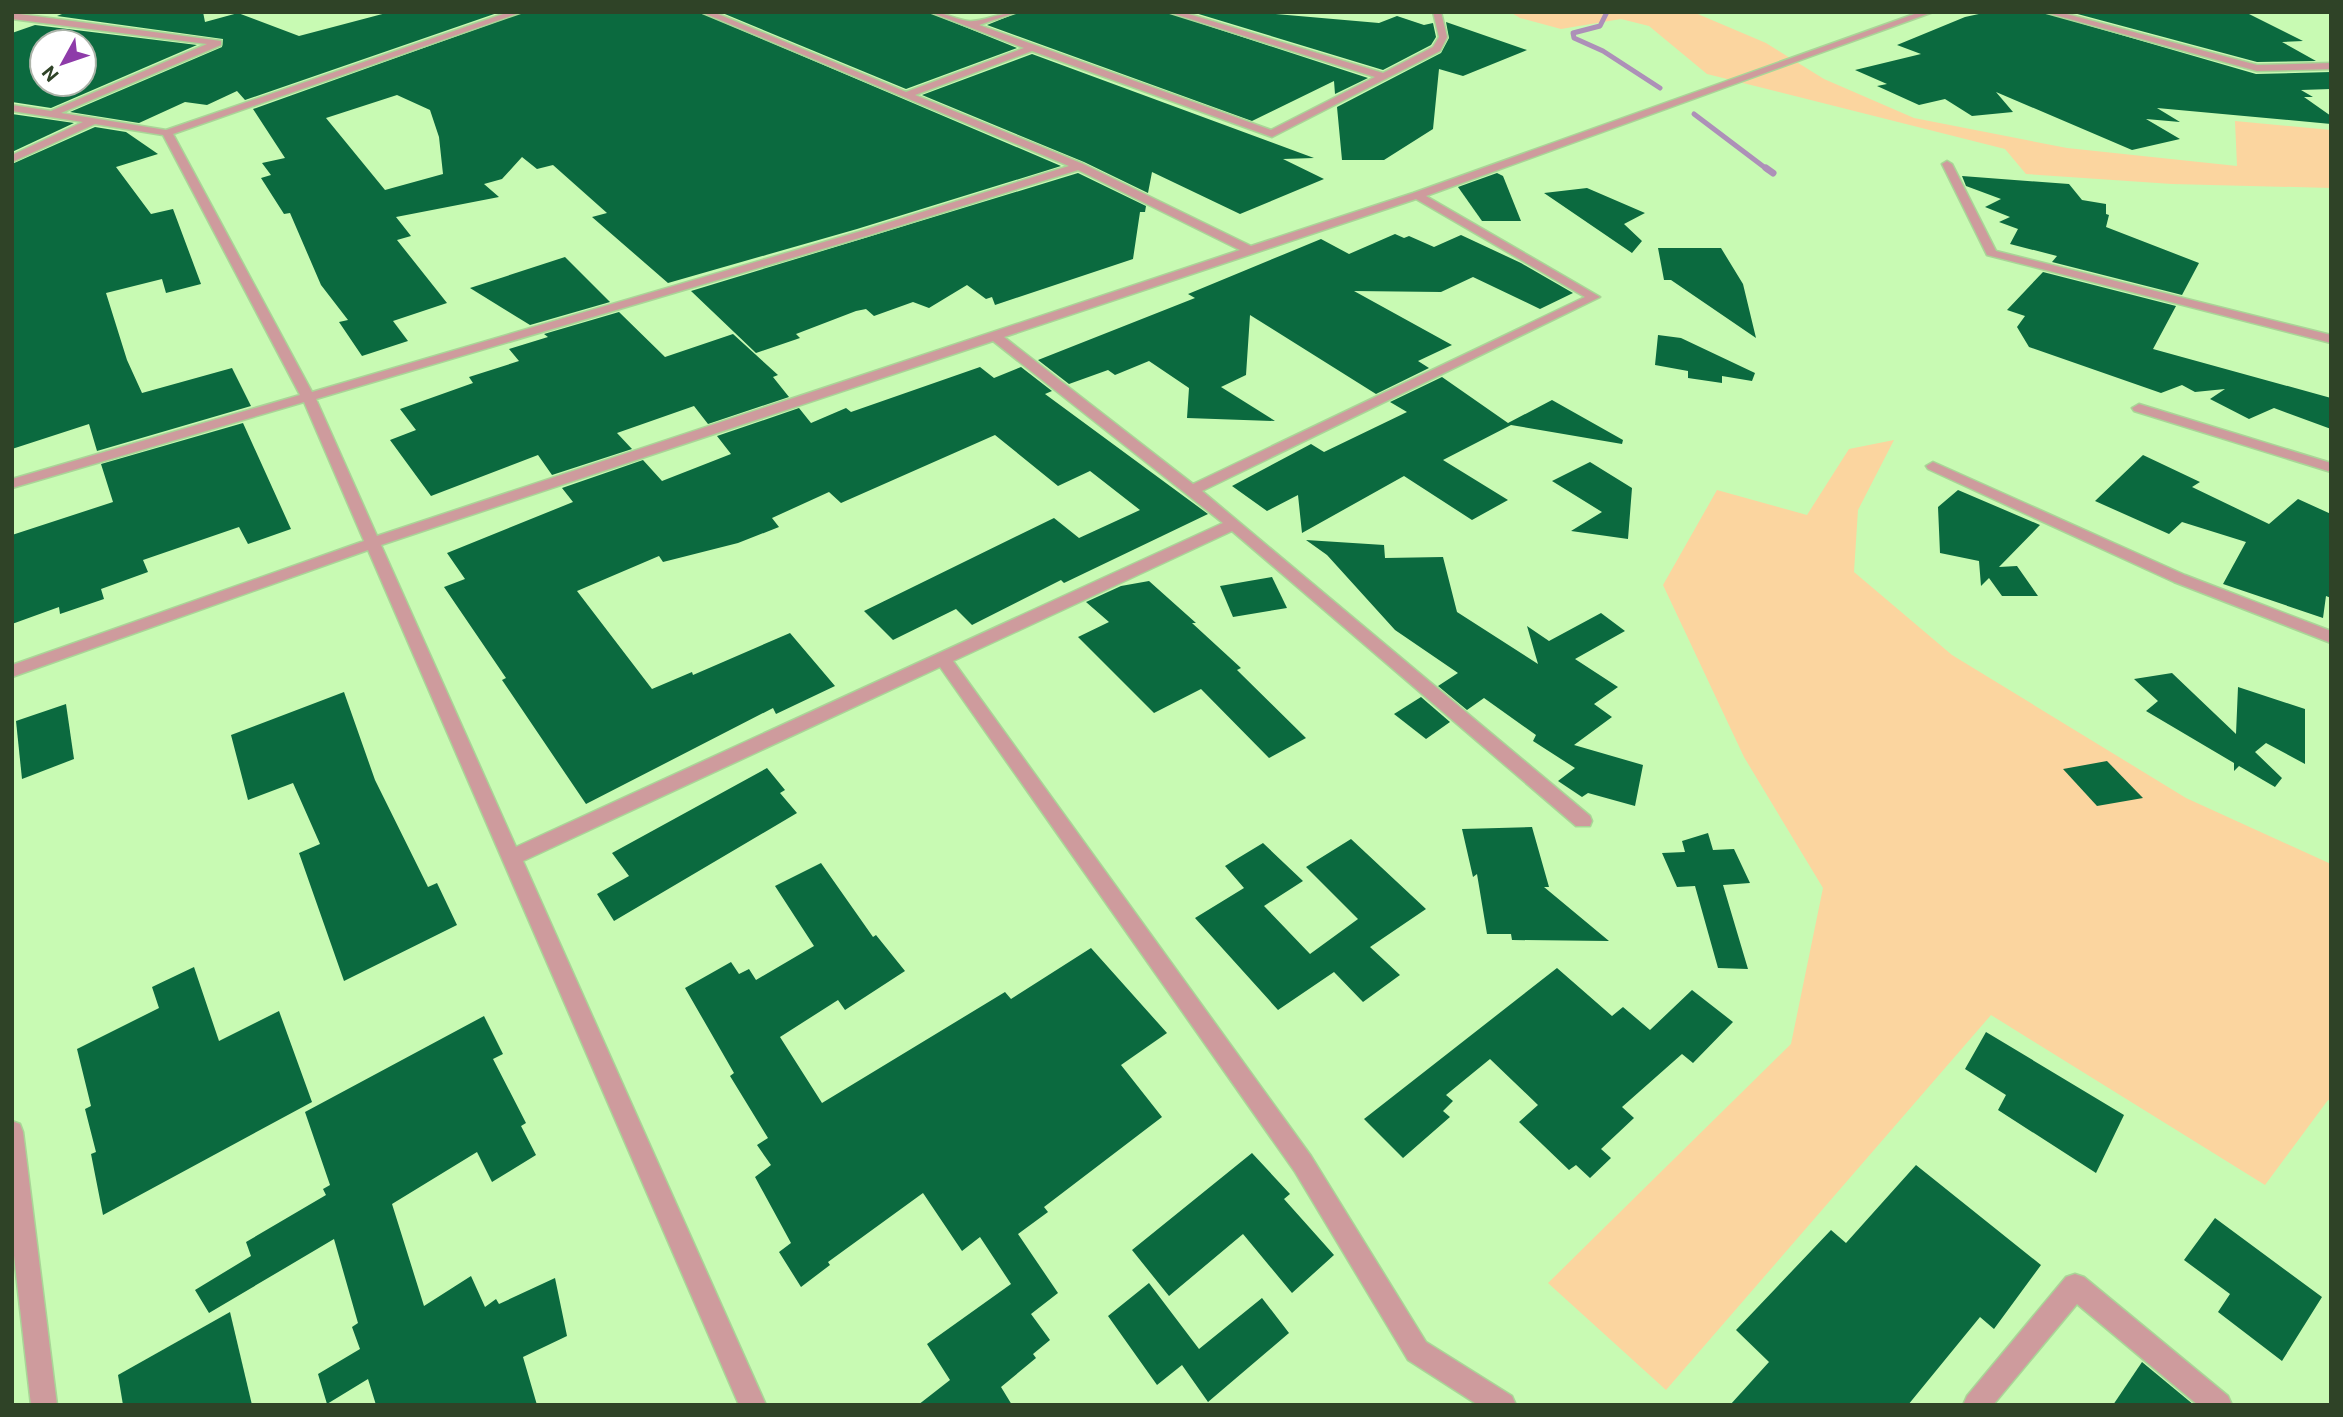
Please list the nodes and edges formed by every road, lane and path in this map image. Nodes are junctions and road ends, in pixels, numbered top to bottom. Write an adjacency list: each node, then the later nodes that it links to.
1 (519, 12): 18 (street)
2 (705, 12): 14 (street)
3 (934, 12): 10 (street)
4 (1013, 12): 10 (street)
5 (1172, 12): 13 (street)
6 (1929, 12): 22 (street)
7 (2048, 12): 12 (street)
8 (1435, 14): 13 (street)
9 (12, 16): 16 (street)
10 (971, 26): 11 (street)
11 (1029, 49): 13 (street); 14 (street)
12 (2331, 66)
13 (1385, 77)
14 (906, 95): 21 (street)
15 (12, 108): 16 (street)
16 (55, 112): 17 (street)
17 (97, 120): 18 (street); 19 (street)
18 (167, 133): 26 (street)
19 (12, 159)
20 (1947, 164): 25 (street)
21 (1079, 166): 23 (street); 26 (street)
22 (1417, 195): 23 (street); 31 (street)
23 (1251, 250): 24 (street)
24 (996, 337): 31 (street); 33 (street)
25 (2331, 339)
26 (308, 397): 30 (street); 33 (street)
27 (2139, 408): 29 (street)
28 (1933, 466): 34 (street)
29 (2331, 468)
30 (12, 484)
31 (1191, 491): 32 (street)
32 (1234, 524): 35 (street); 37 (street)
33 (372, 543): 36 (street); 38 (street)
34 (2331, 637)
35 (944, 660): 38 (street); 42 (street)
36 (12, 671)
37 (1583, 821)
38 (511, 858): 41 (street)
39 (12, 1132): 40 (street)
40 (44, 1405)
41 (753, 1405)
42 (1503, 1405)
43 (1976, 1405): 44 (street)
44 (2220, 1405)

